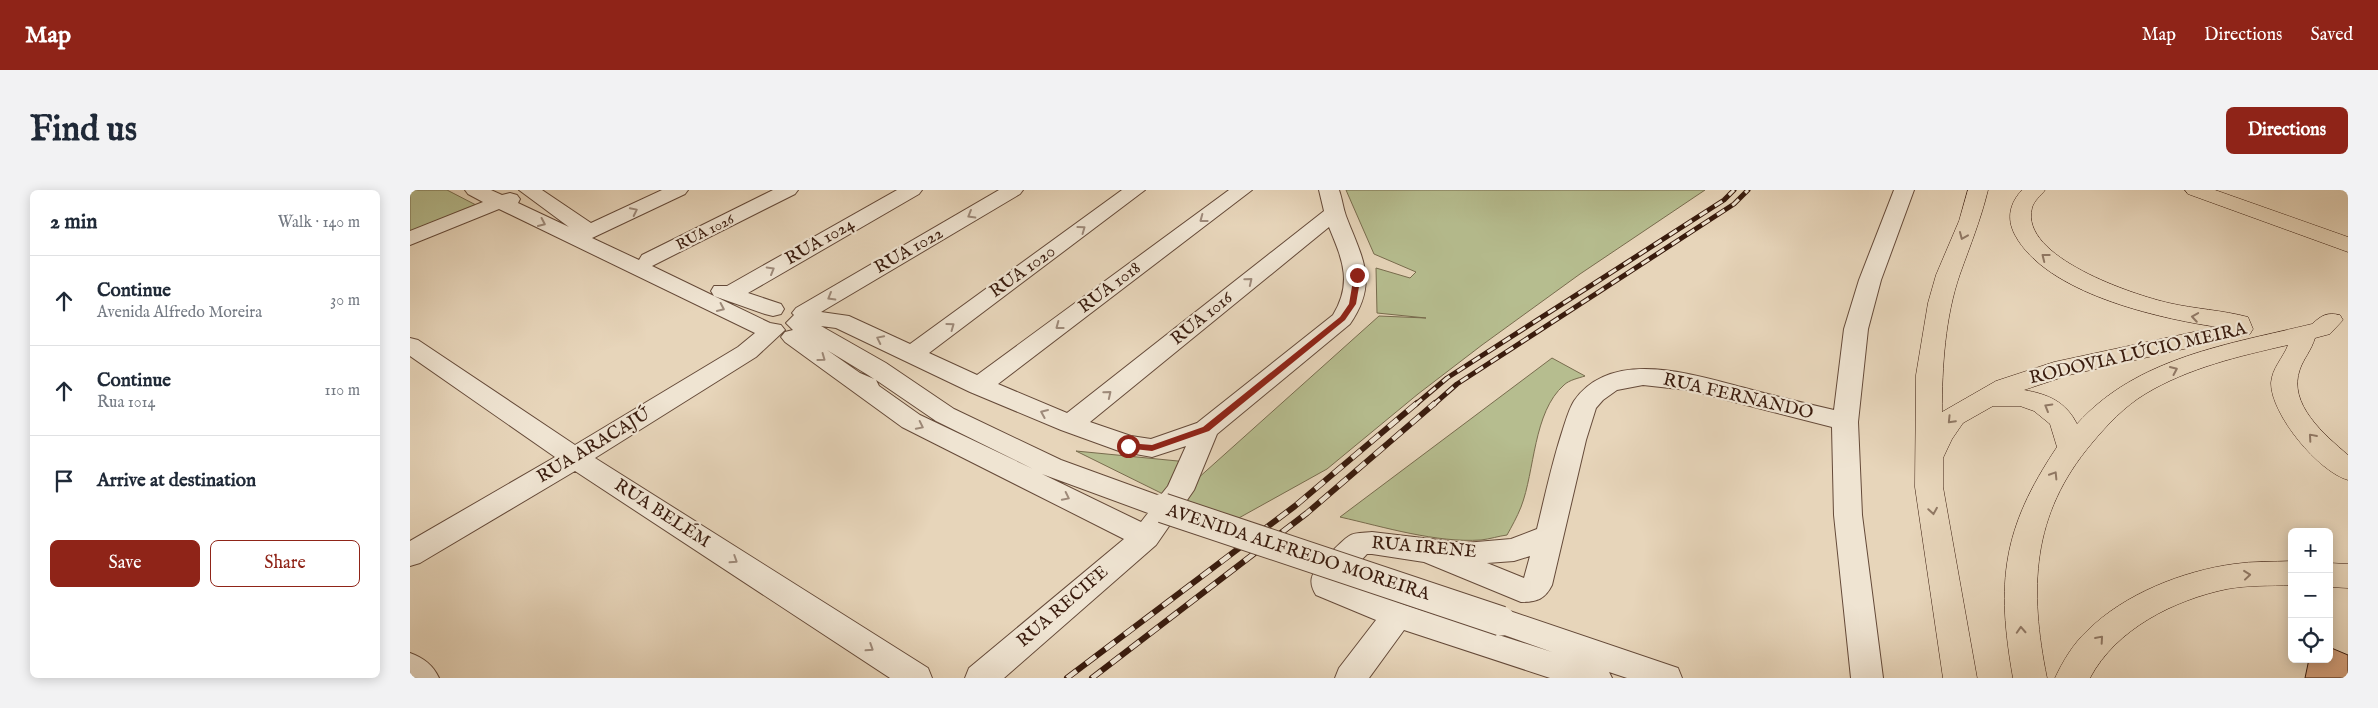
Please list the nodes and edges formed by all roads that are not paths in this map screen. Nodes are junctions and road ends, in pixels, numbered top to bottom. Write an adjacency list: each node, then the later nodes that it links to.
1 (476, 190): 16 (street, AVENIDA ALFREDO MOREIRA)
2 (678, 190): 18 (street, one-way to 2)
3 (788, 190): 21 (street, RUA 1026)
4 (912, 190): 22 (street, RUA 1024, one-way to 4)
5 (1014, 190): 24 (street, RUA 1022, one-way to 24)
6 (1135, 190): 28 (street, RUA 1020, one-way to 6)
7 (1242, 190): 30 (street, RUA 1018, one-way to 30)
8 (1904, 190): 33 (street)
9 (1978, 190): 38 (highway, one-way to 38)
10 (2035, 190): 25 (highway, one-way to 10)
11 (2195, 190): 20 (highway)
12 (2230, 190): 20 (highway)
13 (2254, 190): 17 (highway)
14 (533, 191): 16 (street); 18 (street, AVENIDA ALFREDO MOREIRA)
15 (1332, 201): 34 (street, RUA 1016, one-way to 15); 35 (street)
16 (498, 202): 19 (street); 24 (street, AVENIDA ALFREDO MOREIRA, one-way to 24)
17 (2348, 230)
18 (590, 232): 21 (street, AVENIDA ALFREDO MOREIRA)
19 (410, 239)
20 (2348, 244)
21 (650, 260): 22 (street, AVENIDA ALFREDO MOREIRA)
22 (729, 294): 24 (street, AVENIDA ALFREDO MOREIRA)
23 (2340, 319): 25 (highway, RODOVIA LÚCIO MEIRA); 26 (highway, RODOVIA LÚCIO MEIRA)
24 (785, 321): 28 (street, AVENIDA ALFREDO MOREIRA, one-way to 24); 29 (street, AVENIDA ALFREDO MOREIRA, one-way to 29); 32 (street, AVENIDA ALFREDO MOREIRA); 37 (street, RUA ARACAJÚ)
25 (2260, 325): 31 (highway, RODOVIA LÚCIO MEIRA)
26 (2304, 333): 36 (highway, RODOVIA LÚCIO MEIRA, one-way to 26); 39 (highway, one-way to 26)
27 (410, 345): 37 (street, RUA BELÉM)
28 (912, 354): 30 (street, AVENIDA ALFREDO MOREIRA)
29 (851, 379): 32 (street, AVENIDA ALFREDO MOREIRA); 41 (street, AVENIDA ALFREDO MOREIRA, one-way to 41)
30 (978, 386): 34 (street, AVENIDA ALFREDO MOREIRA, one-way to 30)
31 (1984, 397): 36 (highway, one-way to 31); 38 (highway, RODOVIA LÚCIO MEIRA, one-way to 38)
32 (941, 413): 54 (street, AVENIDA ALFREDO MOREIRA, bridge)
33 (1845, 422): 40 (street, RUA FERNANDO); 55 (street)
34 (1070, 424): 35 (street, AVENIDA ALFREDO MOREIRA)
35 (1206, 429): 41 (street, RUA RECIFE)
36 (2071, 447): 57 (highway, RODOVIA LÚCIO MEIRA, one-way to 36)
37 (575, 458): 43 (street, RUA ARACAJÚ); 50 (street, RUA BELÉM, one-way to 50)
38 (1928, 462): 56 (highway, RODOVIA LÚCIO MEIRA, one-way to 56)
39 (2348, 470)
40 (1548, 536): 42 (street, RUA IRENE); 42 (street, RUA FERNANDO)
41 (1146, 537): 51 (street, RUA RECIFE)
42 (1428, 551): 47 (street, RUA IRENE)
43 (410, 555)
44 (2288, 573): 58 (highway, one-way to 44)
45 (2333, 575): 46 (highway)
46 (2348, 576)
47 (1398, 615): 52 (street); 53 (street)
48 (410, 667): 49 (street)
49 (423, 678)
50 (916, 678)
51 (981, 678)
52 (1351, 678)
53 (1596, 678)
54 (1666, 678)
55 (1867, 678)
56 (1960, 678)
57 (2030, 678)
58 (2072, 678)

